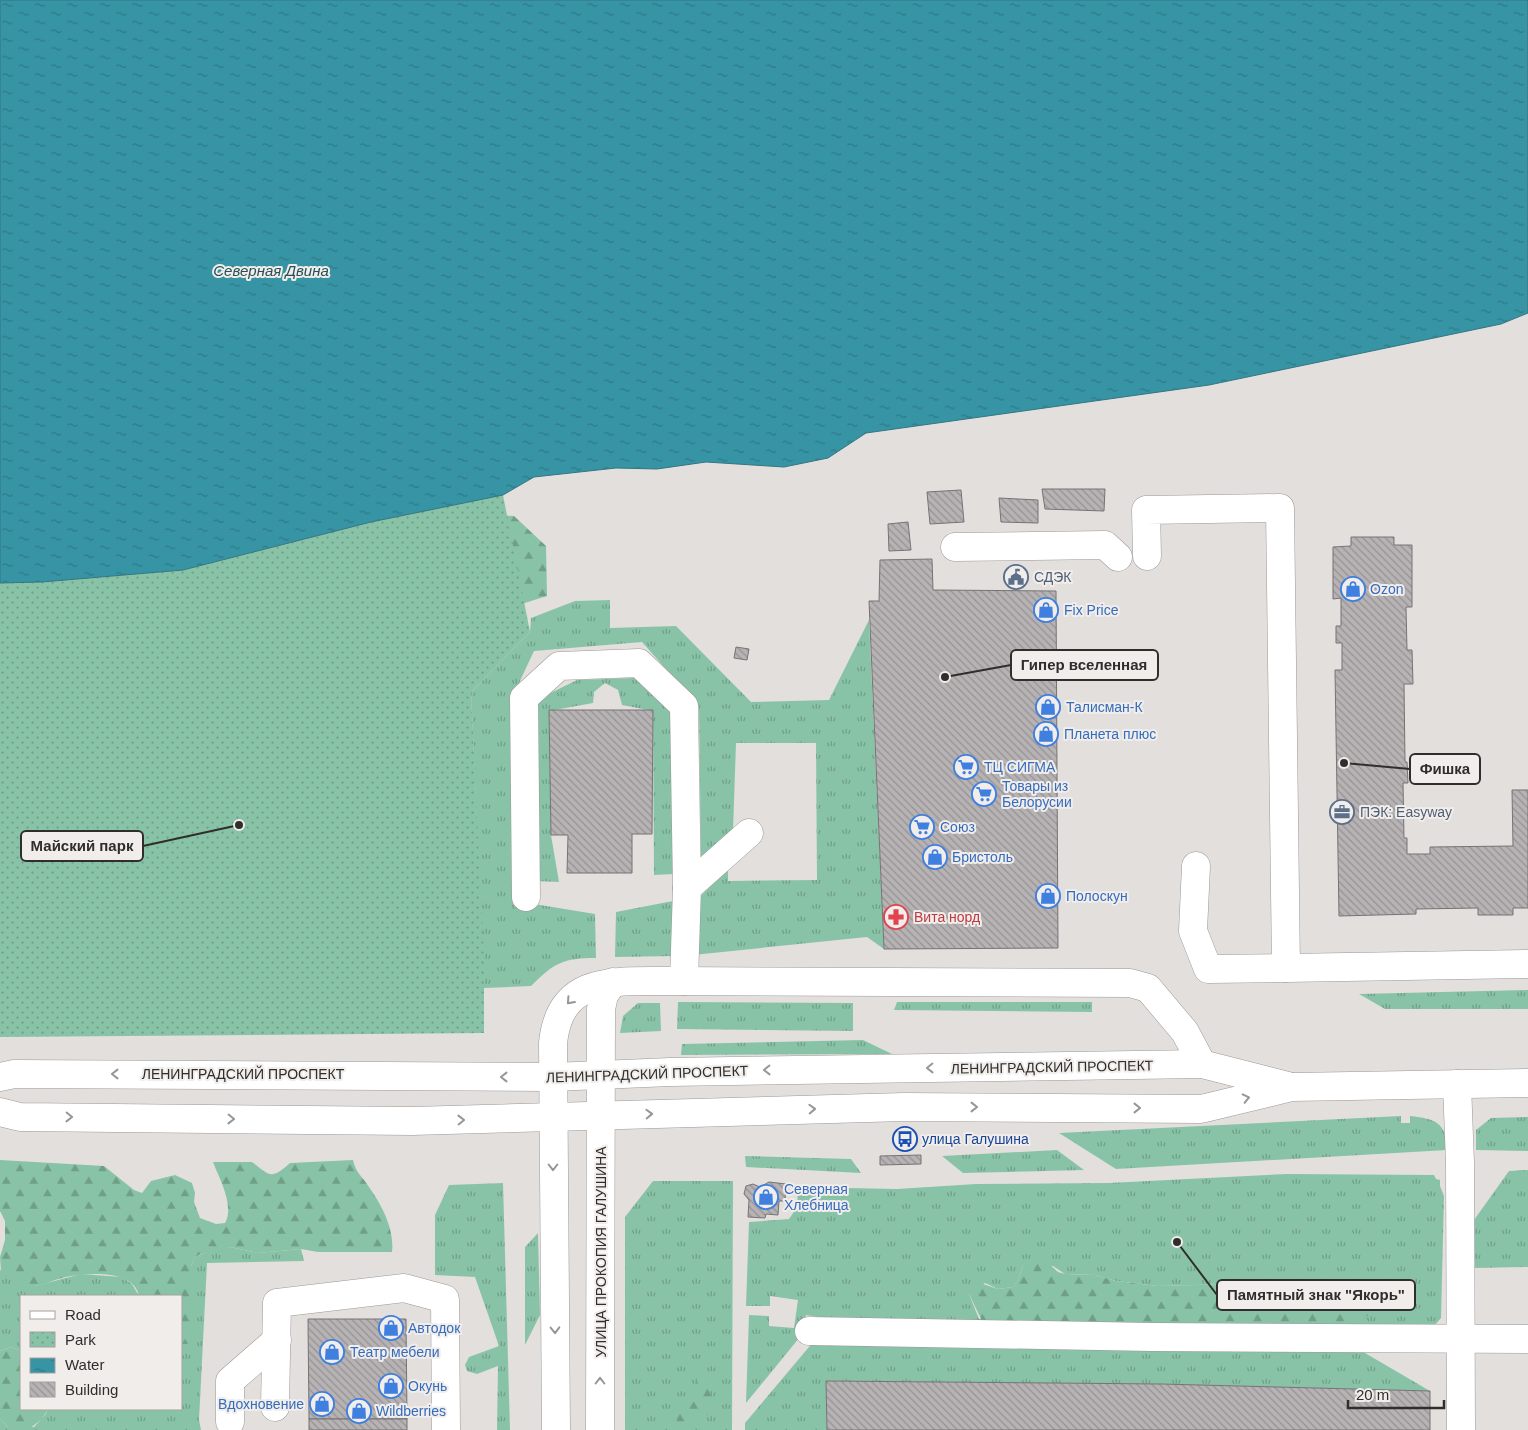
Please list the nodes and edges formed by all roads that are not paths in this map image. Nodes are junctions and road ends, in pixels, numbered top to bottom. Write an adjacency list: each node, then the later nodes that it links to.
1 (955, 547): 3 (main road)
2 (1147, 556): 9 (main road)
3 (1118, 557)
4 (749, 833): 6 (main road)
5 (1196, 866): 9 (main road)
6 (687, 888): 7 (main road); 11 (main road)
7 (526, 897)
8 (1528, 964): 9 (main road)
9 (1286, 968)
10 (613, 982): 11 (main road); 13 (main road, УЛИЦА ПРОКОПИЯ ГАЛУШИНА); 14 (main road, one-way to 14)
11 (684, 982): 12 (main road)
12 (1202, 1064): 13 (main road, ЛЕНИНГРАДСКИЙ ПРОСПЕКТ, one-way to 13); 18 (main road, ЛЕНИНГРАДСКИЙ ПРОСПЕКТ)
13 (600, 1075): 14 (main road, ЛЕНИНГРАДСКИЙ ПРОСПЕКТ); 20 (main road, УЛИЦА ПРОКОПИЯ ГАЛУШИНА)
14 (553, 1076): 15 (main road, ЛЕНИНГРАДСКИЙ ПРОСПЕКТ, one-way to 15); 21 (main road)
15 (0, 1077)
16 (1528, 1082): 17 (main road, ЛЕНИНГРАДСКИЙ ПРОСПЕКТ)
17 (1457, 1084): 18 (main road, ЛЕНИНГРАДСКИЙ ПРОСПЕКТ); 25 (main road)
18 (1292, 1087): 20 (main road, ЛЕНИНГРАДСКИЙ ПРОСПЕКТ, one-way to 18)
19 (0, 1112): 21 (main road, ЛЕНИНГРАДСКИЙ ПРОСПЕКТ, one-way to 21)
20 (601, 1116): 21 (main road, ЛЕНИНГРАДСКИЙ ПРОСПЕКТ); 30 (main road, УЛИЦА ПРОКОПИЯ ГАЛУШИНА, one-way to 20)
21 (553, 1118): 29 (main road, one-way to 29)
22 (809, 1331): 25 (main road)
23 (1528, 1339): 25 (main road)
24 (277, 1340): 26 (main road); 27 (main road); 28 (main road)
25 (1460, 1340): 31 (main road)
26 (275, 1407)
27 (230, 1422)
28 (446, 1430)
29 (556, 1430)
30 (600, 1430)
31 (1461, 1430)

